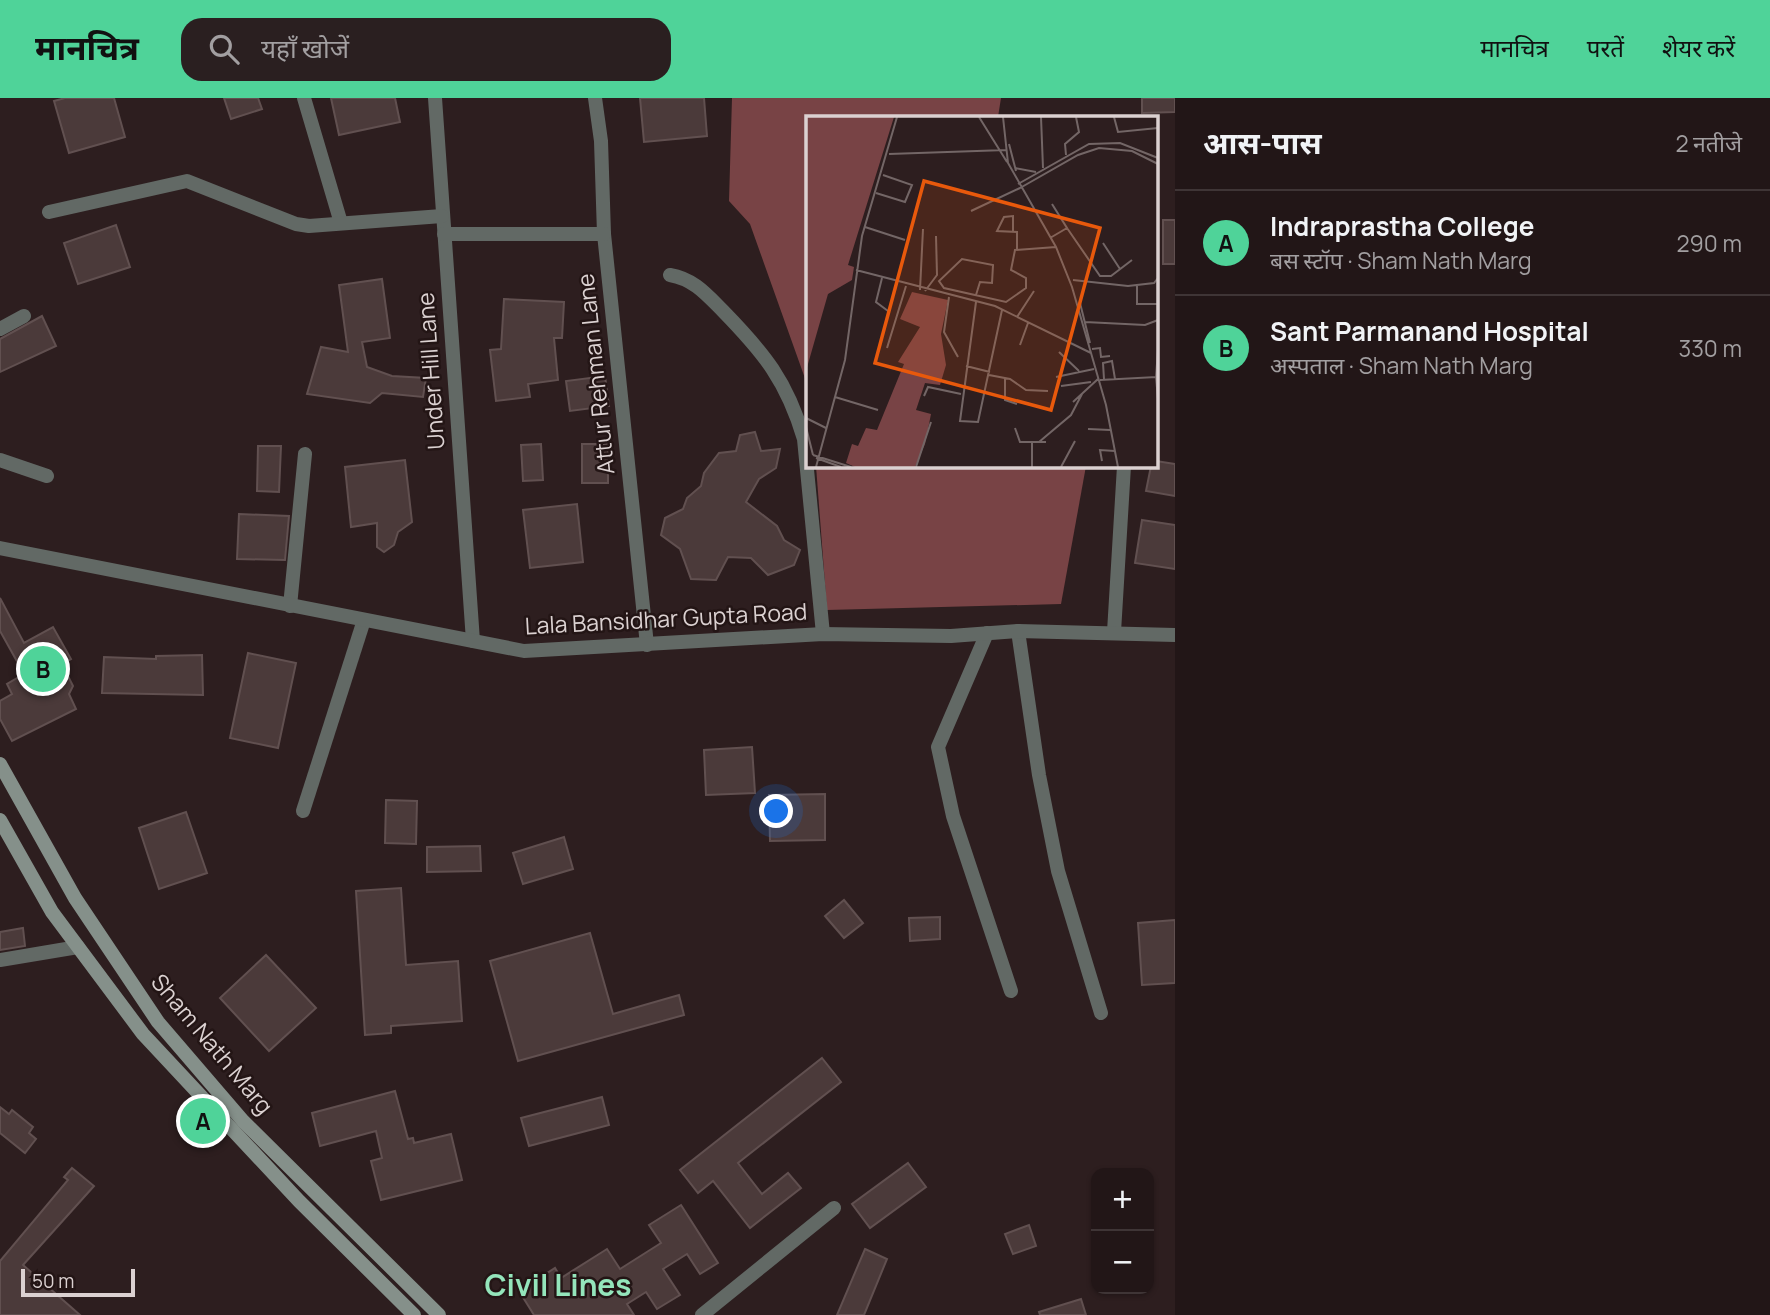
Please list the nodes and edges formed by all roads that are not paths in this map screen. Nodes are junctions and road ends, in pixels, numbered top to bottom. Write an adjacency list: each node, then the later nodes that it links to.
1 (304, 98): 6 (street)
2 (435, 98): 5 (street, Under Hill Lane)
3 (595, 98): 8 (street, Attur Rehman Lane)
4 (49, 212): 6 (street)
5 (442, 216): 6 (street); 7 (street, Under Hill Lane)
6 (341, 223)
7 (444, 234): 8 (street); 26 (street, Under Hill Lane)
8 (604, 234): 27 (street, Attur Rehman Lane)
9 (670, 275): 14 (street)
10 (24, 316): 11 (street)
11 (0, 329)
12 (305, 454): 19 (street)
13 (0, 460): 17 (street)
14 (806, 460)
15 (807, 467): 24 (street)
16 (1124, 467): 22 (street)
17 (47, 476)
18 (0, 548): 19 (street, Lala Bansidhar Gupta Road)
19 (290, 606): 20 (street, Lala Bansidhar Gupta Road)
20 (364, 620): 26 (street, Lala Bansidhar Gupta Road); 29 (street)
21 (1017, 631): 22 (street, Lala Bansidhar Gupta Road); 23 (street, Lala Bansidhar Gupta Road); 34 (street)
22 (1114, 632): 25 (street, Lala Bansidhar Gupta Road)
23 (987, 633): 24 (street, Lala Bansidhar Gupta Road); 33 (street)
24 (823, 634): 27 (street, Lala Bansidhar Gupta Road)
25 (1175, 635)
26 (473, 641): 27 (street, Lala Bansidhar Gupta Road)
27 (647, 645)
28 (0, 764): 37 (main road, Sham Nath Marg)
29 (303, 811)
30 (0, 820): 31 (main road, Sham Nath Marg)
31 (78, 947): 32 (street); 36 (main road, Sham Nath Marg)
32 (0, 960)
33 (1010, 991)
34 (1101, 1013)
35 (834, 1208): 38 (street)
36 (414, 1315)
37 (439, 1315)
38 (702, 1315)

